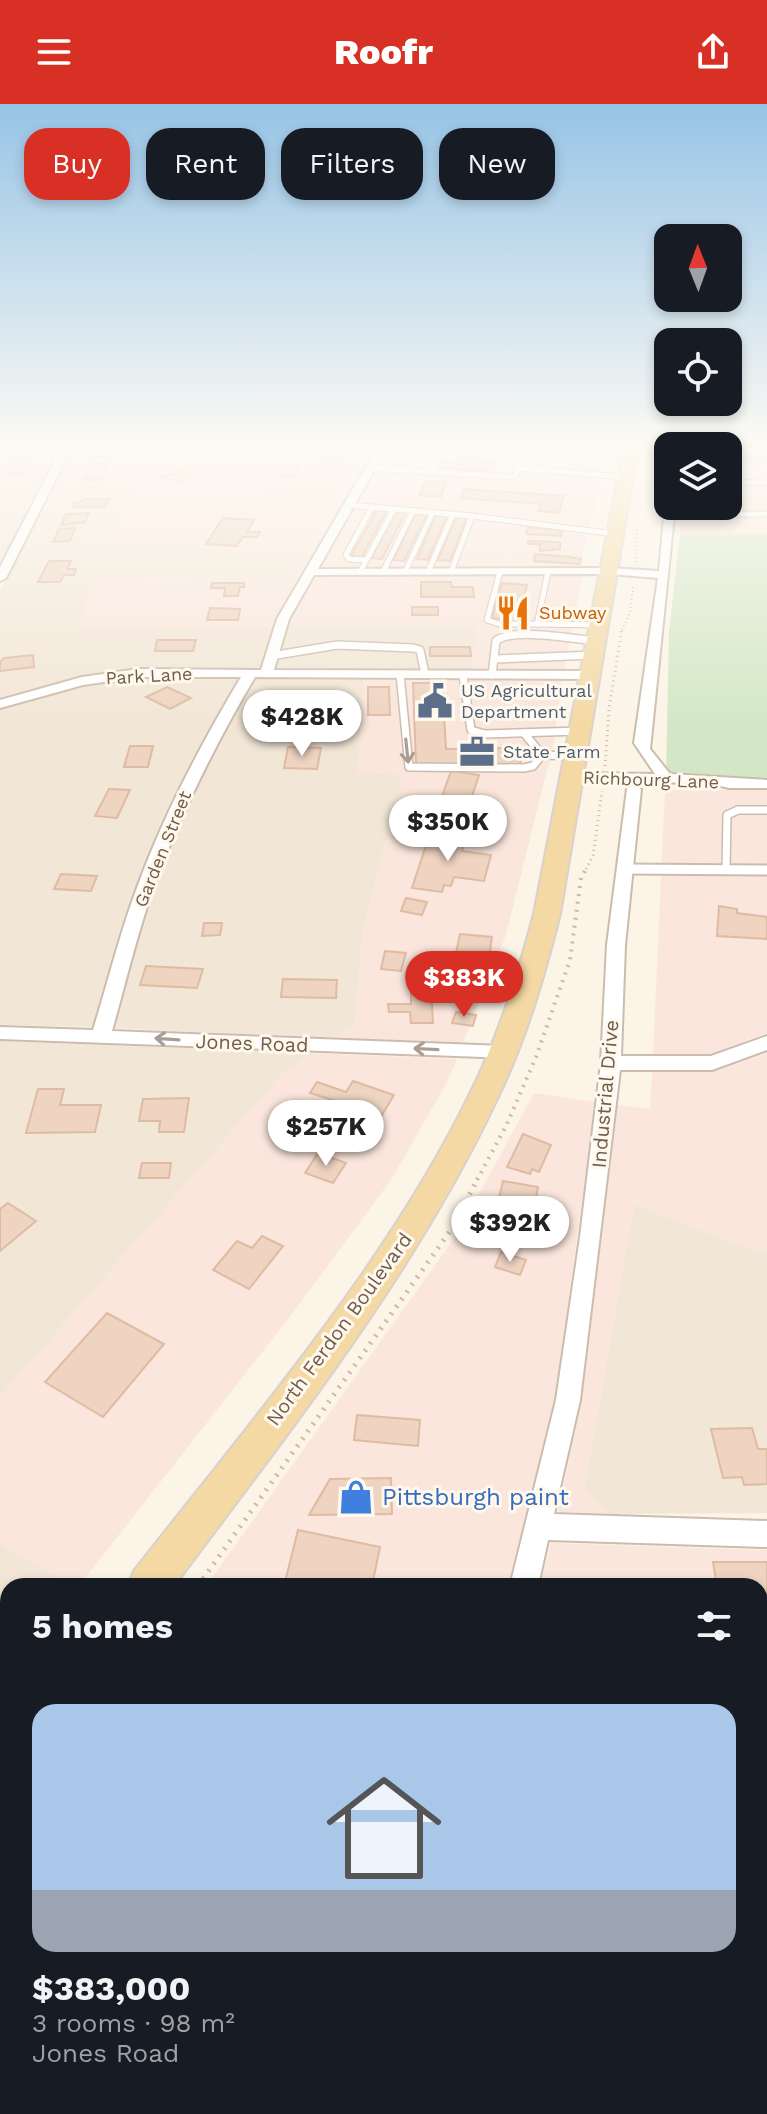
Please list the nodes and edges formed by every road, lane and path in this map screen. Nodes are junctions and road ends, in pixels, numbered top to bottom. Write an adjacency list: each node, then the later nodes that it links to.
1 (20, 540): 23 (street)
2 (328, 540): 14 (street, Garden Street)
3 (354, 540): 12 (lane)
4 (377, 540): 12 (lane)
5 (399, 540): 15 (lane)
6 (420, 540): 16 (lane)
7 (442, 540): 17 (lane)
8 (463, 540): 18 (lane)
9 (615, 540): 13 (main road, North Ferdon Boulevard)
10 (636, 540): 21 (path)
11 (667, 540): 22 (street)
12 (363, 566): 14 (street); 15 (street)
13 (609, 571): 20 (street); 21 (street); 26 (main road, North Ferdon Boulevard)
14 (309, 572): 27 (street, Garden Street)
15 (383, 572): 16 (street)
16 (405, 572): 17 (street)
17 (428, 572): 18 (street)
18 (451, 572): 19 (street)
19 (500, 572): 20 (street); 24 (lane)
20 (548, 572): 24 (lane)
21 (635, 573): 22 (street); 41 (path)
22 (664, 575): 40 (street)
23 (0, 578)
24 (537, 624): 26 (lane)
25 (555, 638): 26 (lane); 28 (lane); 29 (lane)
26 (594, 649): 28 (lane); 34 (street, Park Lane); 36 (main road, North Ferdon Boulevard)
27 (271, 656): 30 (street, Garden Street); 32 (lane)
28 (551, 656): 29 (lane)
29 (495, 659): 34 (lane)
30 (258, 674): 31 (street, Park Lane); 35 (street, Park Lane); 51 (street, Garden Street)
31 (400, 674): 32 (street, Park Lane); 38 (lane, one-way to 38)
32 (425, 674): 33 (street, Park Lane)
33 (463, 675): 34 (street, Park Lane); 37 (lane)
34 (492, 675)
35 (0, 704)
36 (580, 731): 37 (lane); 39 (main road, North Ferdon Boulevard)
37 (524, 733): 38 (lane)
38 (542, 755): 39 (lane)
39 (573, 774): 41 (street, Richbourg Lane); 53 (main road, North Ferdon Boulevard)
40 (664, 779): 41 (street, Richbourg Lane); 42 (street, Richbourg Lane)
41 (603, 783): 44 (street, Richbourg Lane); 49 (path)
42 (729, 784): 43 (street, Richbourg Lane); 44 (street, Richbourg Lane)
43 (767, 784)
44 (634, 789): 46 (street, Industrial Drive)
45 (767, 810): 47 (lane)
46 (624, 869): 47 (lane); 54 (street, Industrial Drive)
47 (726, 870): 48 (lane)
48 (767, 870)
49 (554, 1008)
50 (0, 1033): 51 (street, Jones Road)
51 (101, 1035): 53 (street, Jones Road, one-way to 51)
52 (767, 1043): 54 (street)
53 (504, 1053): 57 (main road, North Ferdon Boulevard)
54 (611, 1063): 55 (street, Industrial Drive)
55 (540, 1527): 56 (street); 58 (street, Industrial Drive)
56 (767, 1534)
57 (155, 1578)
58 (526, 1578)

